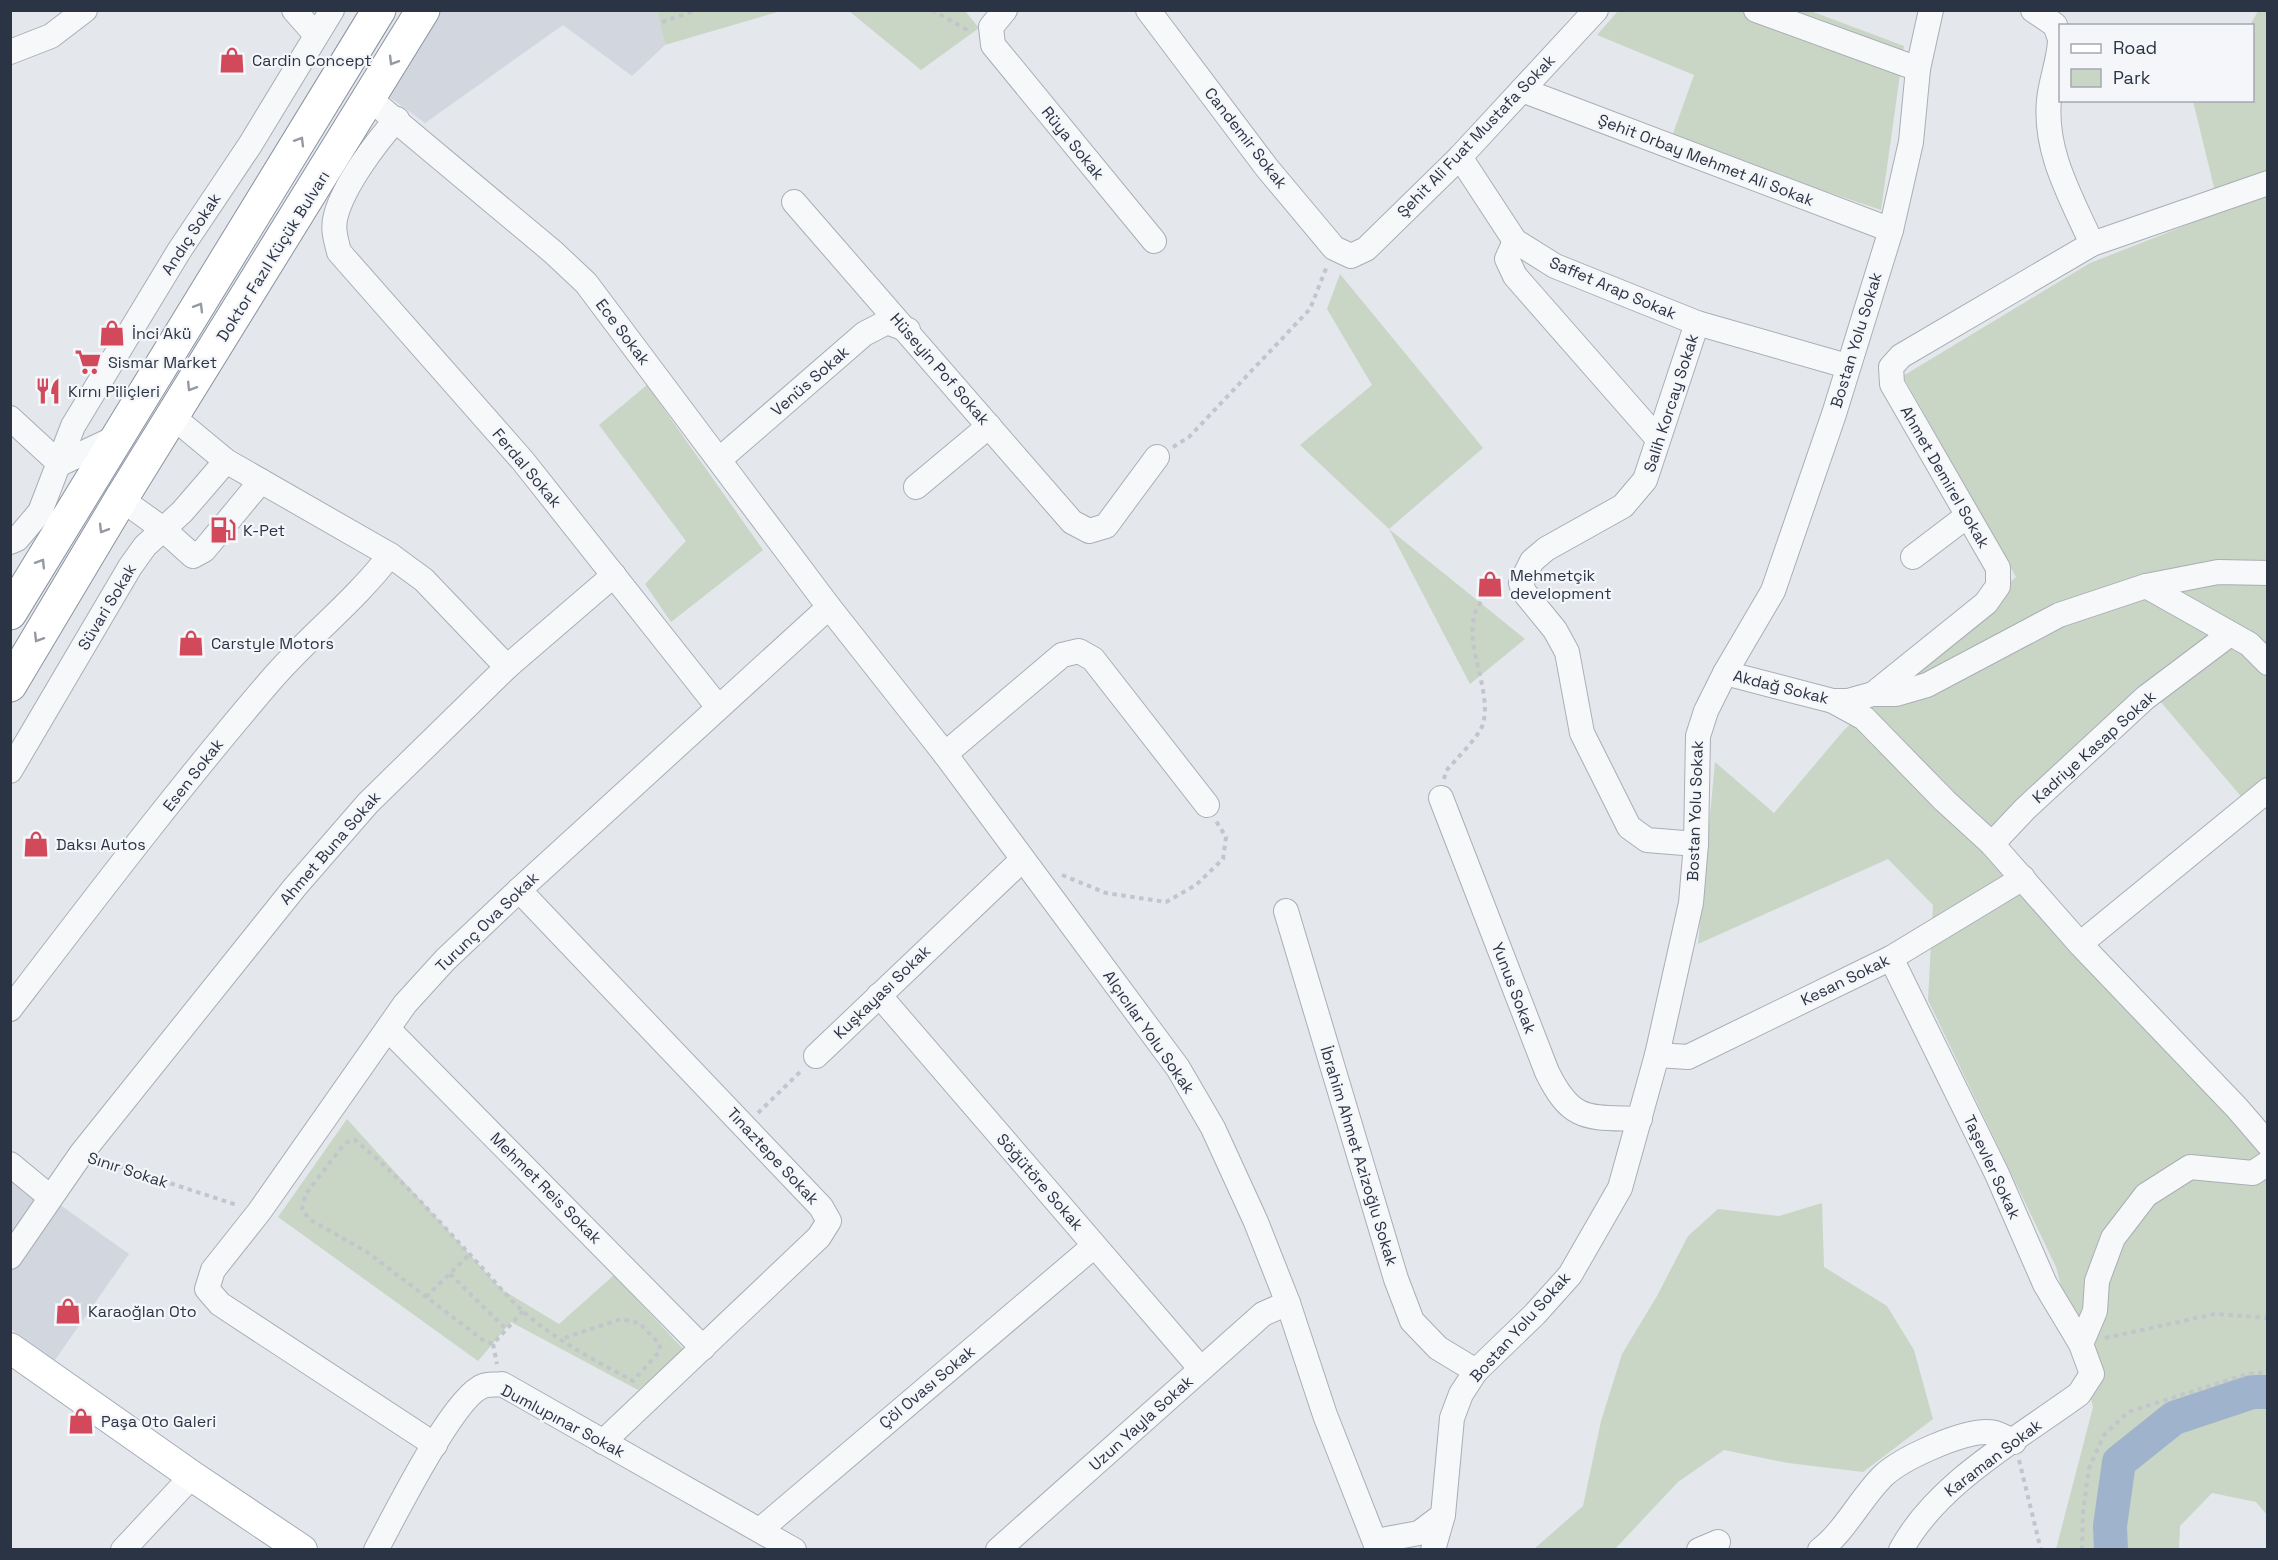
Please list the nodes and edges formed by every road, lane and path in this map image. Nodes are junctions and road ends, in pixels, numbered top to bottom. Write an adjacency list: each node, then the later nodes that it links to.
1 (86, 10): 19 (street)
2 (294, 10): 15 (street)
3 (332, 10): 15 (street, Andıç Sokak)
4 (379, 10): 38 (highway, one-way to 4)
5 (423, 10): 22 (highway, Doktor Fazıl Küçük Bulvarı, one-way to 22)
6 (696, 10): 14 (path)
7 (932, 10): 17 (path)
8 (1005, 10): 17 (street)
9 (1148, 10): 31 (street, Candemir Sokak)
10 (1596, 10): 21 (street, Şehit Ali Fuat Mustafa Sokak)
11 (1756, 10): 20 (street)
12 (1931, 10): 20 (street, Bostan Yolu Sokak)
13 (2033, 10): 16 (street)
14 (662, 22)
15 (316, 35): 43 (street, Andıç Sokak)
16 (2059, 35)
17 (993, 45): 28 (street, Rüya Sokak)
18 (2059, 50): 30 (street)
19 (10, 52)
20 (1918, 69): 27 (street, Bostan Yolu Sokak)
21 (1522, 90): 24 (street, Şehit Ali Fuat Mustafa Sokak); 27 (street, Şehit Orbay Mehmet Ali Sokak)
22 (370, 99): 23 (street, Ece Sokak); 35 (highway, Doktor Fazıl Küçük Bulvarı, one-way to 35)
23 (397, 119): 41 (street, Ece Sokak); 53 (street, Ferdal Sokak)
24 (1460, 157): 29 (street, Saffet Arap Sokak); 31 (street, Şehit Ali Fuat Mustafa Sokak)
25 (2268, 183): 30 (street)
26 (794, 202): 33 (street, Hüseyin Pof Sokak)
27 (1890, 230): 34 (street, Bostan Yolu Sokak)
28 (1154, 241)
29 (1515, 241): 32 (street, Saffet Arap Sokak); 39 (street)
30 (2092, 244): 47 (street, Ahmet Demirel Sokak)
31 (1342, 252): 40 (path)
32 (1697, 323): 34 (street, Saffet Arap Sokak); 39 (street, Salih Korcay Sokak)
33 (908, 330): 37 (street, Hüseyin Pof Sokak); 41 (street, Venüs Sokak)
34 (1846, 366): 61 (street, Bostan Yolu Sokak)
35 (173, 417): 42 (street); 46 (highway, Doktor Fazıl Küçük Bulvarı)
36 (10, 418): 43 (street)
37 (989, 426): 40 (street, Hüseyin Pof Sokak); 45 (street)
38 (121, 435): 43 (street); 57 (highway, one-way to 38)
39 (1658, 438): 54 (street, Salih Korcay Sokak)
40 (1157, 457)
41 (720, 459): 56 (street, Ece Sokak)
42 (226, 461): 44 (street); 48 (street, Süvari Sokak)
43 (60, 464): 49 (street, Andıç Sokak)
44 (261, 481): 48 (street); 50 (street)
45 (916, 488)
46 (121, 499): 48 (street); 62 (highway, Doktor Fazıl Küçük Bulvarı, one-way to 62)
47 (1966, 516): 51 (street); 63 (street, Ahmet Demirel Sokak)
48 (163, 529): 67 (street, Süvari Sokak)
49 (10, 542)
50 (390, 555): 60 (street); 81 (street, Esen Sokak)
51 (1913, 557)
52 (2268, 573): 55 (street)
53 (614, 575): 60 (street, Ahmet Buna Sokak); 65 (street, Ferdal Sokak)
54 (1521, 583): 69 (path); 71 (street)
55 (2146, 586): 58 (street); 63 (street)
56 (829, 607): 65 (street, Turunç Ova Sokak); 66 (street, Alçıcılar Yolu Sokak)
57 (10, 613)
58 (2230, 634): 59 (street); 72 (street, Kadriye Kasap Sokak)
59 (2268, 663)
60 (507, 667): 88 (street, Ahmet Buna Sokak)
61 (1725, 673): 64 (street, Akdağ Sokak); 71 (street, Bostan Yolu Sokak)
62 (10, 685)
63 (1873, 693): 64 (street, Akdağ Sokak)
64 (1833, 702): 72 (street)
65 (718, 707): 76 (street, Turunç Ova Sokak)
66 (945, 754): 70 (street); 73 (street, Alçıcılar Yolu Sokak)
67 (10, 771)
68 (2268, 790): 78 (street)
69 (1441, 798): 85 (street, Yunus Sokak)
70 (1207, 805): 74 (path)
71 (1696, 844): 83 (street, Bostan Yolu Sokak)
72 (1992, 844): 75 (street)
73 (1022, 860): 80 (street, Kuşkayası Sokak); 98 (street, Alçıcılar Yolu Sokak)
74 (1058, 873)
75 (2023, 878): 78 (street); 79 (street, Kesan Sokak)
76 (519, 890): 82 (street, Turunç Ova Sokak); 86 (street, Tınaztepe Sokak)
77 (1286, 911): 107 (street, İbrahim Ahmet Azizoğlu Sokak)
78 (2080, 944): 87 (street)
79 (1891, 958): 83 (street, Kesan Sokak); 103 (street, Taşevler Sokak)
80 (879, 995): 84 (street, Kuşkayası Sokak); 93 (street, Söğütöre Sokak)
81 (10, 1009)
82 (388, 1029): 92 (street, Turunç Ova Sokak); 105 (street, Mehmet Reis Sokak)
83 (1657, 1054): 85 (street, Bostan Yolu Sokak)
84 (816, 1056): 86 (path)
85 (1640, 1119): 107 (street, Bostan Yolu Sokak)
86 (744, 1126): 105 (street, Tınaztepe Sokak)
87 (2268, 1144)
88 (81, 1154): 91 (street, Sınır Sokak); 92 (path, Sınır Sokak)
89 (2268, 1163): 103 (street)
90 (10, 1164): 91 (street)
91 (50, 1197): 95 (street, Sınır Sokak)
92 (259, 1212): 112 (street, Turunç Ova Sokak)
93 (1094, 1246): 106 (street, Söğütöre Sokak); 115 (street, Çöl Ovası Sokak)
94 (470, 1254): 96 (path); 97 (path); 99 (path)
95 (10, 1257)
96 (450, 1274): 97 (path); 101 (path)
97 (426, 1297): 101 (path)
98 (1288, 1303): 106 (street, Uzun Yayla Sokak); 116 (street, Alçıcılar Yolu Sokak)
99 (523, 1311): 101 (path); 102 (path)
100 (2268, 1318): 103 (path)
101 (506, 1329)
102 (561, 1339): 102 (path)
103 (2081, 1344): 109 (street, Taşevler Sokak)
104 (10, 1348): 113 (main road)
105 (704, 1348): 110 (street, Tınaztepe Sokak)
106 (1201, 1369): 121 (street, Uzun Yayla Sokak)
107 (1476, 1371): 114 (street, Bostan Yolu Sokak)
108 (2268, 1372): 126 (path)
109 (2092, 1374): 111 (street, Karaman Sokak)
110 (603, 1442): 112 (street, Dumlupınar Sokak); 115 (street, Dumlupınar Sokak)
111 (2014, 1442): 123 (street); 124 (street, Karaman Sokak); 125 (path)
112 (435, 1446): 119 (street, Dumlupınar Sokak)
113 (192, 1476): 117 (street); 118 (main road)
114 (1443, 1515): 116 (street); 122 (street, Bostan Yolu Sokak)
115 (760, 1530): 120 (street, Dumlupınar Sokak)
116 (1377, 1545)
117 (123, 1550)
118 (302, 1550)
119 (376, 1550)
120 (794, 1550)
121 (998, 1550)
122 (1432, 1550)
123 (1820, 1550)
124 (1901, 1550)
125 (2041, 1550)
126 (2082, 1550)

